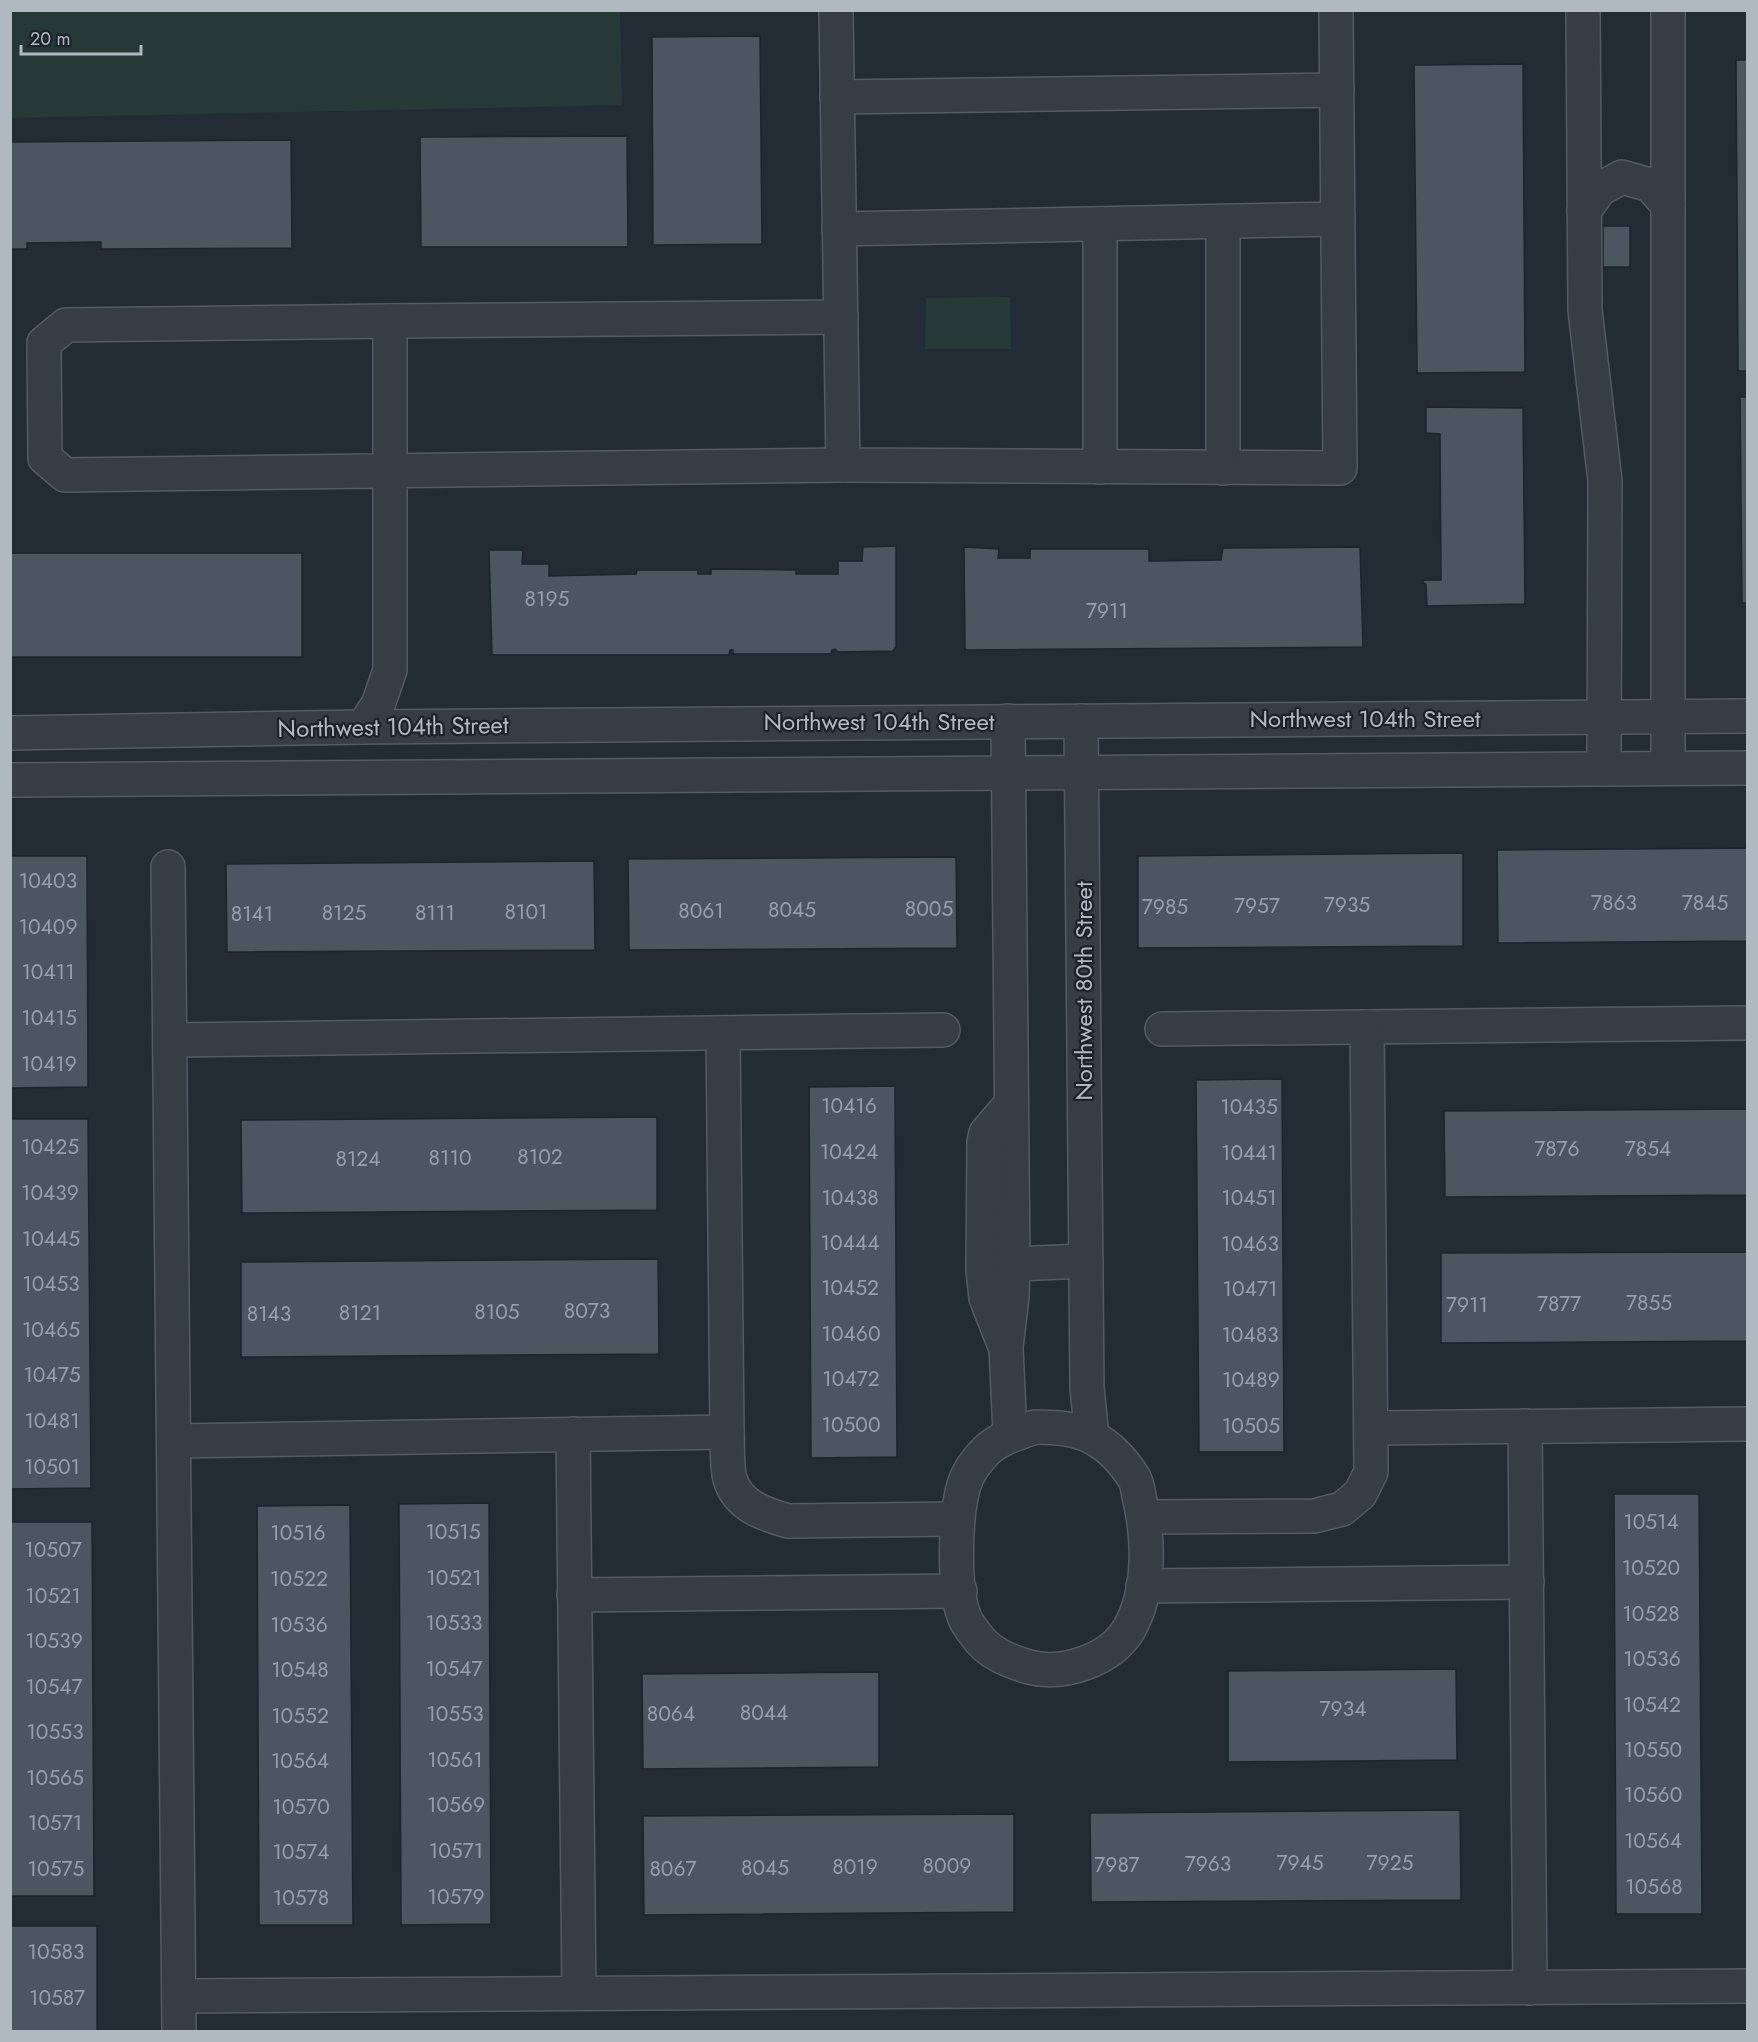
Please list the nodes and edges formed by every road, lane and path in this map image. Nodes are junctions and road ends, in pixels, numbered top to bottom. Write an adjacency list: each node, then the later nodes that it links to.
1 (836, 10): 6 (street)
2 (1336, 10): 5 (street)
3 (1583, 10): 8 (street)
4 (1668, 10): 7 (street)
5 (1336, 90): 6 (street); 9 (street)
6 (837, 97): 12 (street)
7 (1668, 206): 8 (street); 21 (street)
8 (1584, 211): 20 (street)
9 (1338, 219): 10 (street); 17 (street)
10 (1223, 222): 11 (street); 17 (street)
11 (1100, 224): 12 (street); 16 (street)
12 (839, 229): 13 (street)
13 (841, 317): 14 (street); 15 (street)
14 (390, 321): 18 (street); 18 (street)
15 (843, 465): 16 (street); 18 (street)
16 (1100, 466): 17 (street)
17 (1224, 468)
18 (390, 472): 24 (street)
19 (1748, 716): 21 (street, Northwest 104th Street)
20 (1605, 717): 21 (street, Northwest 104th Street); 22 (street, Northwest 104th Street); 28 (street)
21 (1667, 717): 26 (street)
22 (1081, 720): 23 (street, Northwest 104th Street); 29 (street, Northwest 80th Street)
23 (1008, 721): 24 (street, Northwest 104th Street); 30 (street)
24 (363, 727): 25 (street, Northwest 104th Street)
25 (10, 733)
26 (1668, 768): 27 (street, Northwest 104th Street); 28 (street, Northwest 104th Street)
27 (1748, 768)
28 (1604, 769): 29 (street, Northwest 104th Street)
29 (1082, 773): 30 (street, Northwest 104th Street); 40 (street, Northwest 80th Street)
30 (1009, 774): 31 (street, Northwest 104th Street); 39 (street)
31 (10, 780)
32 (168, 867): 38 (street)
33 (1748, 1023): 34 (street)
34 (1367, 1027): 35 (street); 45 (street)
35 (1162, 1029)
36 (943, 1030): 37 (street)
37 (723, 1033): 38 (street); 46 (street)
38 (170, 1040): 50 (street)
39 (1011, 1104): 41 (street); 42 (street)
40 (1086, 1262): 41 (street); 49 (street, Northwest 80th Street)
41 (1013, 1264): 42 (street)
42 (1006, 1347): 48 (street)
43 (1748, 1424): 44 (street)
44 (1526, 1426): 45 (street); 53 (street)
45 (1372, 1428): 51 (street)
46 (727, 1432): 47 (street); 52 (street)
47 (573, 1434): 50 (street); 56 (street)
48 (1010, 1436): 49 (street); 52 (street)
49 (1092, 1437): 51 (street)
50 (174, 1441): 60 (street)
51 (1144, 1517): 54 (street)
52 (957, 1520): 55 (street)
53 (1527, 1582): 54 (street); 58 (street)
54 (1143, 1586): 55 (street)
55 (960, 1591): 56 (street)
56 (574, 1595): 59 (street)
57 (1748, 1986): 58 (street)
58 (1530, 1988): 59 (street)
59 (579, 1993): 60 (street)
60 (179, 1996): 61 (street)
61 (179, 2031)

